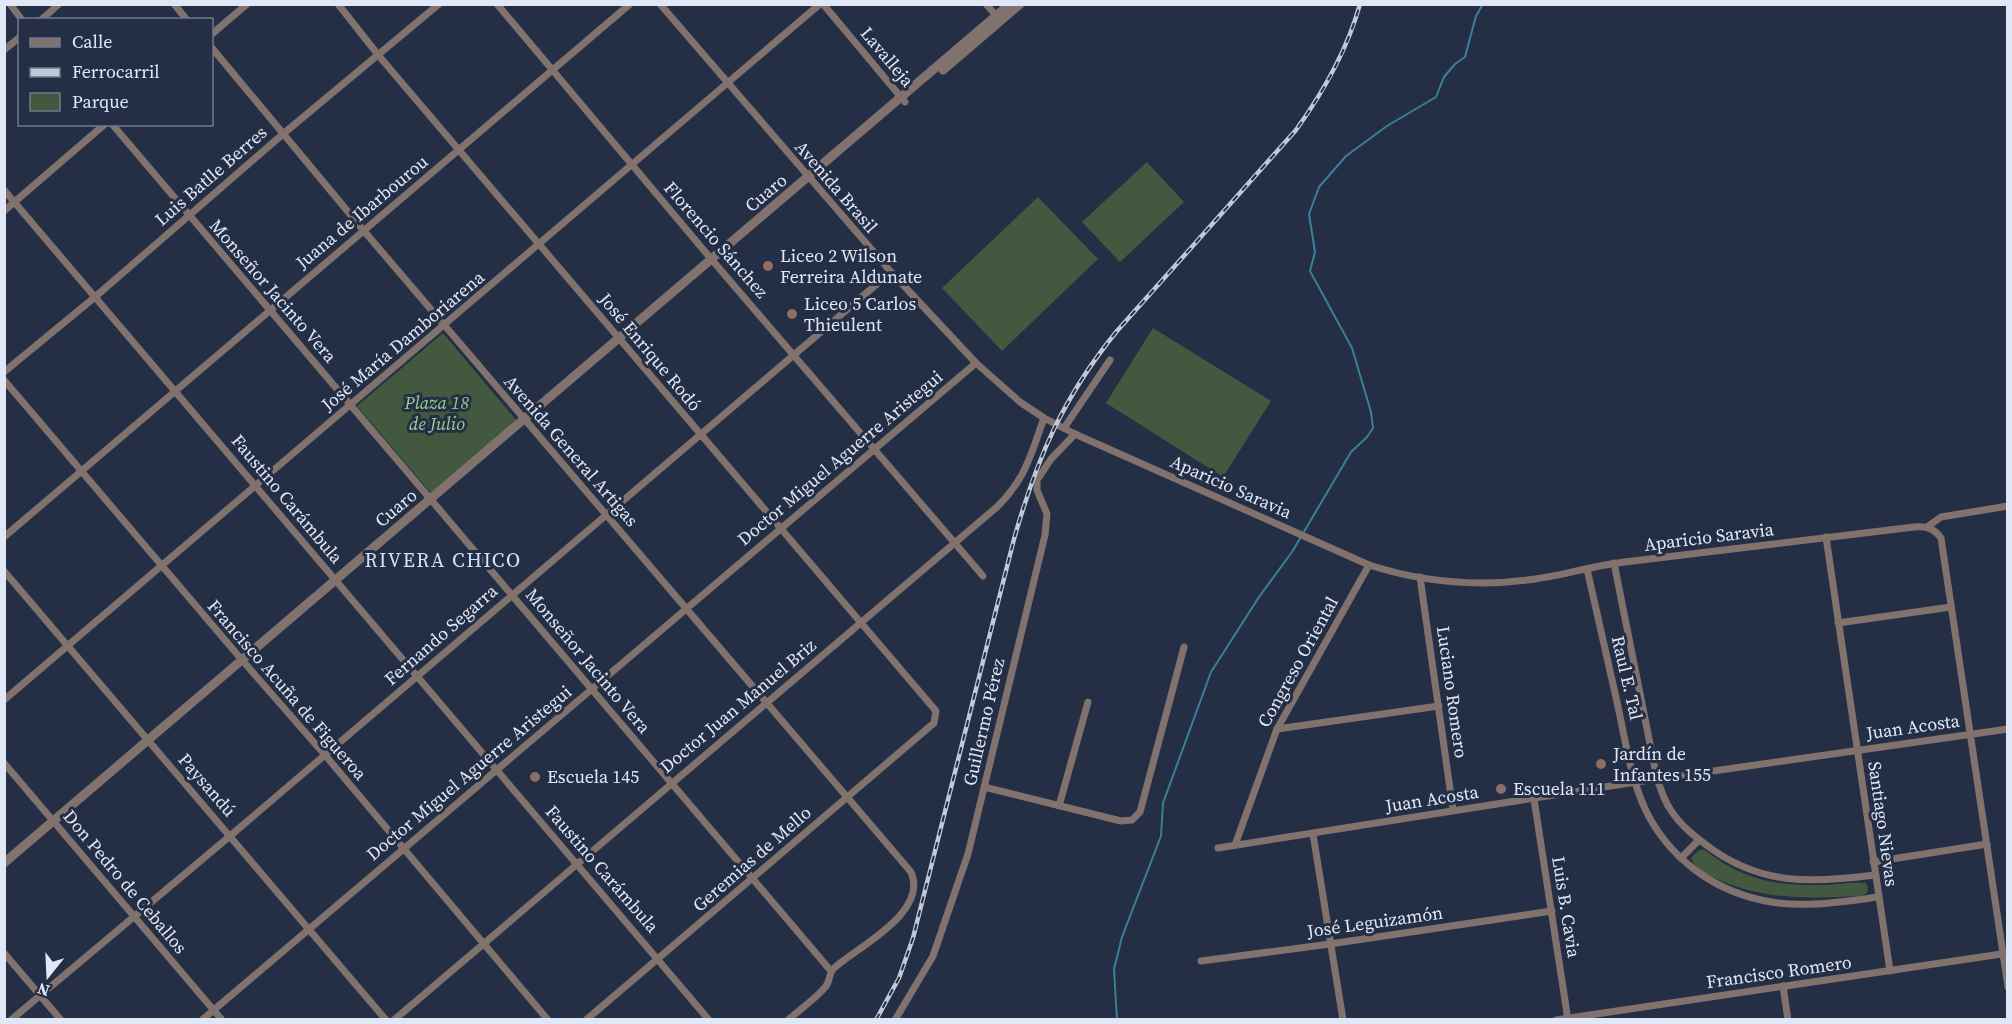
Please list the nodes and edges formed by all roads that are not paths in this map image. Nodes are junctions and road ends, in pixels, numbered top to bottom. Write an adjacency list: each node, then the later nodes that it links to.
1 (10, 4): 14 (street)
2 (58, 4): 15 (street)
3 (174, 4): 16 (street)
4 (246, 4): 18 (street)
5 (338, 4): 22 (street, José Enrique Rodó)
6 (439, 4): 22 (street, Luis Batlle Berres)
7 (497, 4): 23 (street, Florencio Sánchez)
8 (630, 4): 23 (street, Juana de Ibarbourou)
9 (660, 4): 24 (street, Avenida Brasil)
10 (822, 4): 24 (street, José María Damboriarena); 25 (street, Lavalleja)
11 (986, 4): 17 (street)
12 (1010, 4): 17 (street, Cuaro)
13 (1020, 4): 17 (street, Cuaro)
14 (20, 18)
15 (43, 18)
16 (185, 18)
17 (998, 19): 25 (street, Cuaro)
18 (213, 33)
19 (18, 39): 21 (street)
20 (213, 49): 28 (street, Avenida General Artigas)
21 (4, 50)
22 (379, 56): 28 (street, Luis Batlle Berres); 29 (street, José Enrique Rodó)
23 (552, 70): 29 (street, Juana de Ibarbourou); 30 (street, Florencio Sánchez)
24 (728, 84): 30 (street, José María Damboriarena); 31 (street, Avenida Brasil)
25 (903, 99): 31 (street, Cuaro)
26 (103, 126): 33 (street)
27 (114, 126): 35 (street, Monseñor Jacinto Vera)
28 (283, 134): 35 (street, Luis Batlle Berres); 36 (street, Avenida General Artigas)
29 (459, 150): 36 (street, Juana de Ibarbourou); 37 (street, José Enrique Rodó)
30 (632, 165): 37 (street, José María Damboriarena); 38 (street, Florencio Sánchez)
31 (808, 178): 38 (street, Cuaro); 39 (street, Avenida Brasil)
32 (4, 190): 33 (street, Faustino Carámbula)
33 (15, 202): 34 (street); 40 (street, Faustino Carámbula)
34 (4, 212)
35 (189, 216): 40 (street, Luis Batlle Berres); 41 (street, Monseñor Jacinto Vera)
36 (364, 231): 41 (street, Juana de Ibarbourou); 42 (street, Avenida General Artigas)
37 (539, 244): 42 (street, José María Damboriarena); 43 (street, José Enrique Rodó)
38 (712, 260): 43 (street, Cuaro); 44 (street, Florencio Sánchez)
39 (891, 272): 44 (street, Fernando Segarra); 46 (street, Avenida Brasil)
40 (95, 297): 47 (street, Luis Batlle Berres); 49 (street, Faustino Carámbula)
41 (269, 310): 49 (street, Juana de Ibarbourou); 50 (street, Monseñor Jacinto Vera)
42 (444, 325): 50 (street, José María Damboriarena); 52 (street, Avenida General Artigas)
43 (619, 339): 52 (street, Cuaro); 55 (street, José Enrique Rodó)
44 (794, 353): 55 (street, Fernando Segarra); 57 (street, Florencio Sánchez)
45 (1110, 360): 54 (street)
46 (976, 363): 51 (street, Avenida Brasil); 57 (street, Doctor Miguel Aguerre Aristegui)
47 (4, 372)
48 (4, 380): 58 (street, Francisco Acuña de Figueroa)
49 (176, 391): 58 (street, Juana de Ibarbourou); 59 (street, Faustino Carámbula)
50 (351, 405): 59 (street, José María Damboriarena); 60 (street, Monseñor Jacinto Vera)
51 (1044, 418): 53 (street, Avenida Brasil); 67 (street, Doctor Juan Manuel Briz)
52 (525, 420): 60 (street, Cuaro); 62 (street, Avenida General Artigas)
53 (1055, 424): 54 (street, Aparicio Saravia)
54 (1064, 428): 56 (street, Aparicio Saravia)
55 (699, 434): 62 (street, Fernando Segarra); 64 (street, José Enrique Rodó)
56 (1075, 434): 69 (street, Aparicio Saravia); 102 (street, Guillermo Pérez)
57 (875, 448): 64 (street, Doctor Miguel Aguerre Aristegui); 67 (street, Florencio Sánchez)
58 (80, 471): 65 (street, Juana de Ibarbourou); 70 (street, Francisco Acuña de Figueroa)
59 (256, 485): 70 (street, José María Damboriarena); 75 (street, Faustino Carámbula)
60 (432, 499): 75 (street, Cuaro); 76 (street, Monseñor Jacinto Vera)
61 (2007, 506): 63 (street)
62 (605, 514): 76 (street, Fernando Segarra); 78 (street, Avenida General Artigas)
63 (1927, 527): 66 (street, Aparicio Saravia); 77 (street)
64 (780, 528): 78 (street, Doctor Miguel Aguerre Aristegui); 79 (street, José Enrique Rodó)
65 (4, 537)
66 (1826, 537): 68 (street, Aparicio Saravia); 80 (street, Santiago Nievas)
67 (954, 542): 73 (street, Florencio Sánchez); 79 (street, Doctor Juan Manuel Briz)
68 (1614, 563): 71 (street, Aparicio Saravia); 99 (street, Raul E. Tal)
69 (1369, 565): 74 (street, Aparicio Saravia); 91 (street, Congreso Oriental)
70 (161, 566): 81 (street, José María Damboriarena); 83 (street, Francisco Acuña de Figueroa)
71 (1587, 568): 74 (street, Aparicio Saravia); 100 (street, Raul E. Tal)
72 (4, 571): 81 (street, Paysandú)
73 (983, 576)
74 (1420, 577): 89 (street, Luciano Romero)
75 (336, 580): 83 (street, Cuaro); 84 (street, Faustino Carámbula)
76 (511, 594): 84 (street, Fernando Segarra); 85 (street, Monseñor Jacinto Vera)
77 (1951, 607): 80 (street); 93 (street)
78 (686, 608): 85 (street, Doctor Miguel Aguerre Aristegui); 87 (street, Avenida General Artigas)
79 (860, 622): 87 (street, Doctor Juan Manuel Briz); 90 (street, José Enrique Rodó)
80 (1838, 623): 95 (street, Santiago Nievas)
81 (67, 645): 86 (street, José María Damboriarena); 94 (street, Paysandú)
82 (1184, 647): 105 (street)
83 (242, 660): 94 (street, Cuaro); 96 (street, Francisco Acuña de Figueroa)
84 (417, 675): 96 (street, Fernando Segarra); 98 (street, Faustino Carámbula)
85 (591, 689): 98 (street, Doctor Miguel Aguerre Aristegui); 101 (street, Monseñor Jacinto Vera)
86 (4, 700)
87 (766, 702): 101 (street, Doctor Juan Manuel Briz); 103 (street, Avenida General Artigas)
88 (1088, 702): 105 (street)
89 (1439, 706): 91 (street); 106 (street, Luciano Romero)
90 (936, 719): 103 (street, Geremias de Mello)
91 (1277, 729): 112 (street, Congreso Oriental)
92 (2007, 729): 93 (street, Juan Acosta)
93 (1971, 735): 95 (street, Juan Acosta); 111 (street)
94 (147, 739): 107 (street, Cuaro); 109 (street, Paysandú)
95 (1857, 750): 99 (street, Juan Acosta); 116 (street, Santiago Nievas)
96 (325, 755): 109 (street, Fernando Segarra); 114 (street, Francisco Acuña de Figueroa)
97 (4, 763): 107 (street, Don Pedro de Ceballos)
98 (496, 769): 114 (street, Doctor Miguel Aguerre Aristegui); 118 (street, Faustino Carámbula)
99 (1658, 779): 100 (street, Juan Acosta); 110 (street, Raul E. Tal)
100 (1636, 782): 104 (street, Juan Acosta); 115 (street, Raul E. Tal)
101 (672, 783): 118 (street, Doctor Juan Manuel Briz); 120 (street, Monseñor Jacinto Vera)
102 (984, 787): 105 (street); 148 (street, Guillermo Pérez)
103 (847, 797): 120 (street, Geremias de Mello); 131 (street, Avenida General Artigas)
104 (1534, 799): 106 (street, Juan Acosta); 122 (street, Luis B. Cavia)
105 (1059, 806)
106 (1453, 810): 108 (street, Juan Acosta)
107 (54, 822): 117 (street, Cuaro); 123 (street, Don Pedro de Ceballos)
108 (1313, 834): 112 (street, Juan Acosta); 126 (street)
109 (230, 836): 123 (street, Fernando Segarra); 124 (street, Paysandú)
110 (1699, 840): 115 (street); 119 (street, Raul E. Tal)
111 (1987, 844): 116 (street); 128 (street)
112 (1235, 845): 113 (street, Juan Acosta)
113 (1218, 848)
114 (403, 849): 124 (street, Doctor Miguel Aguerre Aristegui); 125 (street, Francisco Acuña de Figueroa)
115 (1681, 858): 121 (street, Raul E. Tal)
116 (1874, 862): 119 (street, Santiago Nievas)
117 (4, 863)
118 (576, 864): 125 (street, Doctor Juan Manuel Briz); 129 (street, Faustino Carámbula)
119 (1875, 875): 121 (street, Santiago Nievas)
120 (751, 879): 129 (street, Geremias de Mello); 131 (street, Monseñor Jacinto Vera)
121 (1878, 897): 132 (street, Santiago Nievas)
122 (1552, 910): 126 (street, José Leguizamón); 137 (street, Luis B. Cavia)
123 (134, 916): 135 (street, Fernando Segarra); 136 (street, Don Pedro de Ceballos)
124 (309, 929): 136 (street, Doctor Miguel Aguerre Aristegui); 142 (street, Paysandú)
125 (483, 944): 143 (street, Doctor Juan Manuel Briz); 144 (street, Francisco Acuña de Figueroa)
126 (1330, 944): 130 (street, José Leguizamón); 149 (street)
127 (4, 953): 135 (street)
128 (2005, 954): 132 (street, Francisco Romero); 134 (street)
129 (659, 959): 145 (street, Geremias de Mello); 146 (street, Faustino Carámbula)
130 (1201, 960)
131 (831, 971): 147 (street)
132 (1890, 971): 133 (street, Francisco Romero)
133 (1783, 986): 137 (street, Francisco Romero); 151 (street)
134 (2007, 987)
135 (40, 994): 138 (street, Fernando Segarra); 139 (street)
136 (214, 1010): 140 (street, Doctor Miguel Aguerre Aristegui); 141 (street, Don Pedro de Ceballos)
137 (1568, 1019): 150 (street, Francisco Romero)
138 (11, 1020)
139 (61, 1020)
140 (202, 1020)
141 (222, 1020)
142 (386, 1020)
143 (394, 1020)
144 (548, 1020)
145 (586, 1020)
146 (709, 1020)
147 (788, 1020)
148 (896, 1020)
149 (1342, 1020)
150 (1556, 1020)
151 (1788, 1020)

